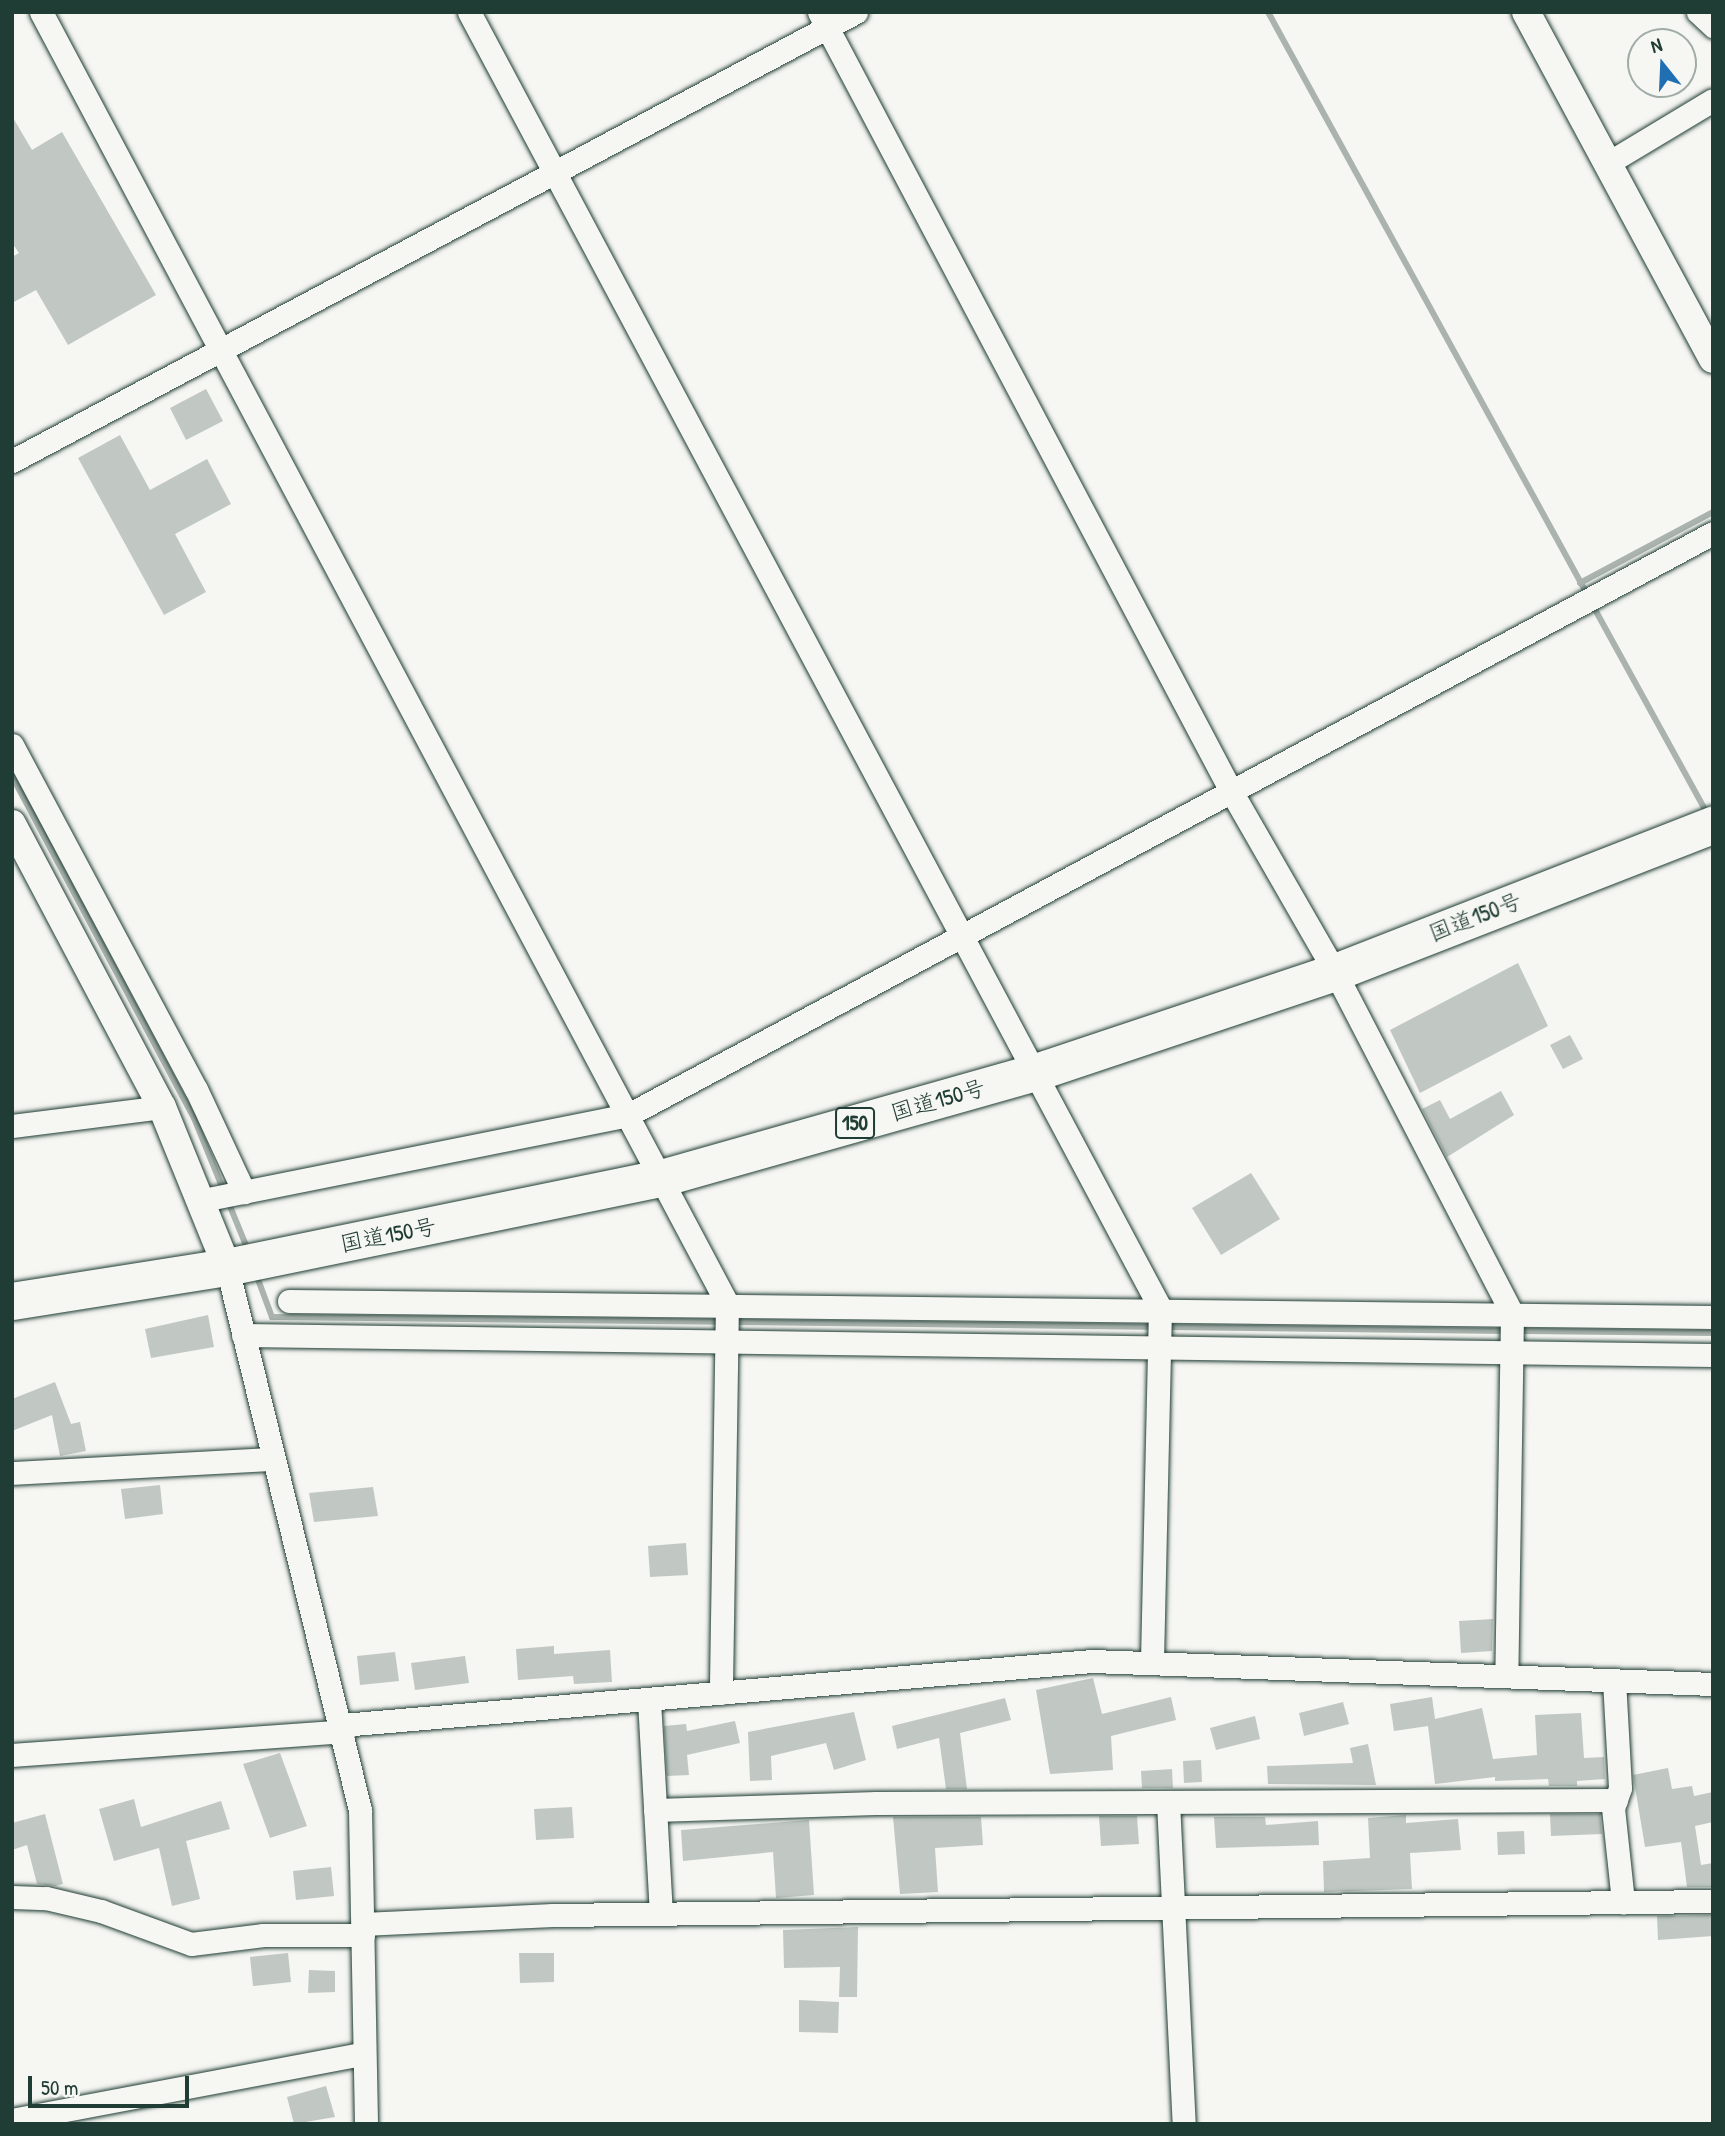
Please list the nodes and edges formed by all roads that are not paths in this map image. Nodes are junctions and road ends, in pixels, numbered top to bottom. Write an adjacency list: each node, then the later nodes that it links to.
1 (41, 12): 11 (street)
2 (469, 12): 10 (street)
3 (856, 12): 6 (street)
4 (1526, 12): 9 (street)
5 (1698, 12): 7 (street)
6 (823, 20): 10 (street); 16 (street)
7 (1713, 26)
8 (1713, 100): 9 (street)
9 (1608, 163): 12 (street)
10 (554, 173): 11 (street); 19 (street)
11 (219, 352): 13 (street); 23 (street)
12 (1713, 359)
13 (12, 461)
14 (1713, 533): 16 (street)
15 (12, 745): 26 (street)
16 (1231, 791): 19 (street); 20 (street)
17 (12, 824): 22 (street)
18 (1713, 825): 20 (highway, 国道150号 / 150)
19 (963, 935): 21 (street); 23 (street)
20 (1335, 972): 21 (highway, 国道150号 / 150); 34 (street)
21 (1036, 1072): 25 (highway, 国道150号 / 150); 33 (street)
22 (162, 1107): 24 (street); 27 (street)
23 (628, 1115): 25 (street); 26 (street)
24 (12, 1126)
25 (661, 1178): 28 (highway, 国道150号 / 150); 32 (street)
26 (244, 1192): 27 (street)
27 (203, 1200): 28 (street)
28 (227, 1267): 29 (highway, 国道150号 / 150); 36 (street)
29 (12, 1301)
30 (289, 1301): 31 (street)
31 (376, 1301): 32 (street); 37 (street)
32 (727, 1303): 33 (street); 38 (street)
33 (1160, 1308): 34 (street); 39 (street)
34 (1512, 1314): 35 (street); 40 (street)
35 (1713, 1317)
36 (243, 1335): 37 (street); 42 (street)
37 (375, 1336): 38 (street)
38 (727, 1341): 39 (street); 48 (street)
39 (1160, 1345): 40 (street); 44 (street)
40 (1511, 1352): 41 (street); 45 (street)
41 (1713, 1355)
42 (273, 1460): 43 (street); 50 (street)
43 (12, 1473)
44 (1153, 1663): 45 (street); 48 (street)
45 (1506, 1676): 46 (street)
46 (1614, 1680): 47 (street); 52 (street)
47 (1713, 1684)
48 (721, 1693): 49 (street)
49 (649, 1700): 50 (street); 54 (street)
50 (343, 1728): 51 (street); 60 (street)
51 (12, 1755)
52 (1616, 1800): 53 (street); 57 (street)
53 (1168, 1802): 54 (street); 58 (street)
54 (655, 1810): 59 (street)
55 (12, 1897): 60 (street)
56 (1713, 1900): 57 (street)
57 (1623, 1902): 58 (street)
58 (1176, 1907): 59 (street); 64 (street)
59 (662, 1914): 60 (street)
60 (363, 1930): 61 (street)
61 (360, 2054): 62 (street); 63 (street)
62 (12, 2120)
63 (366, 2124)
64 (1184, 2124)

